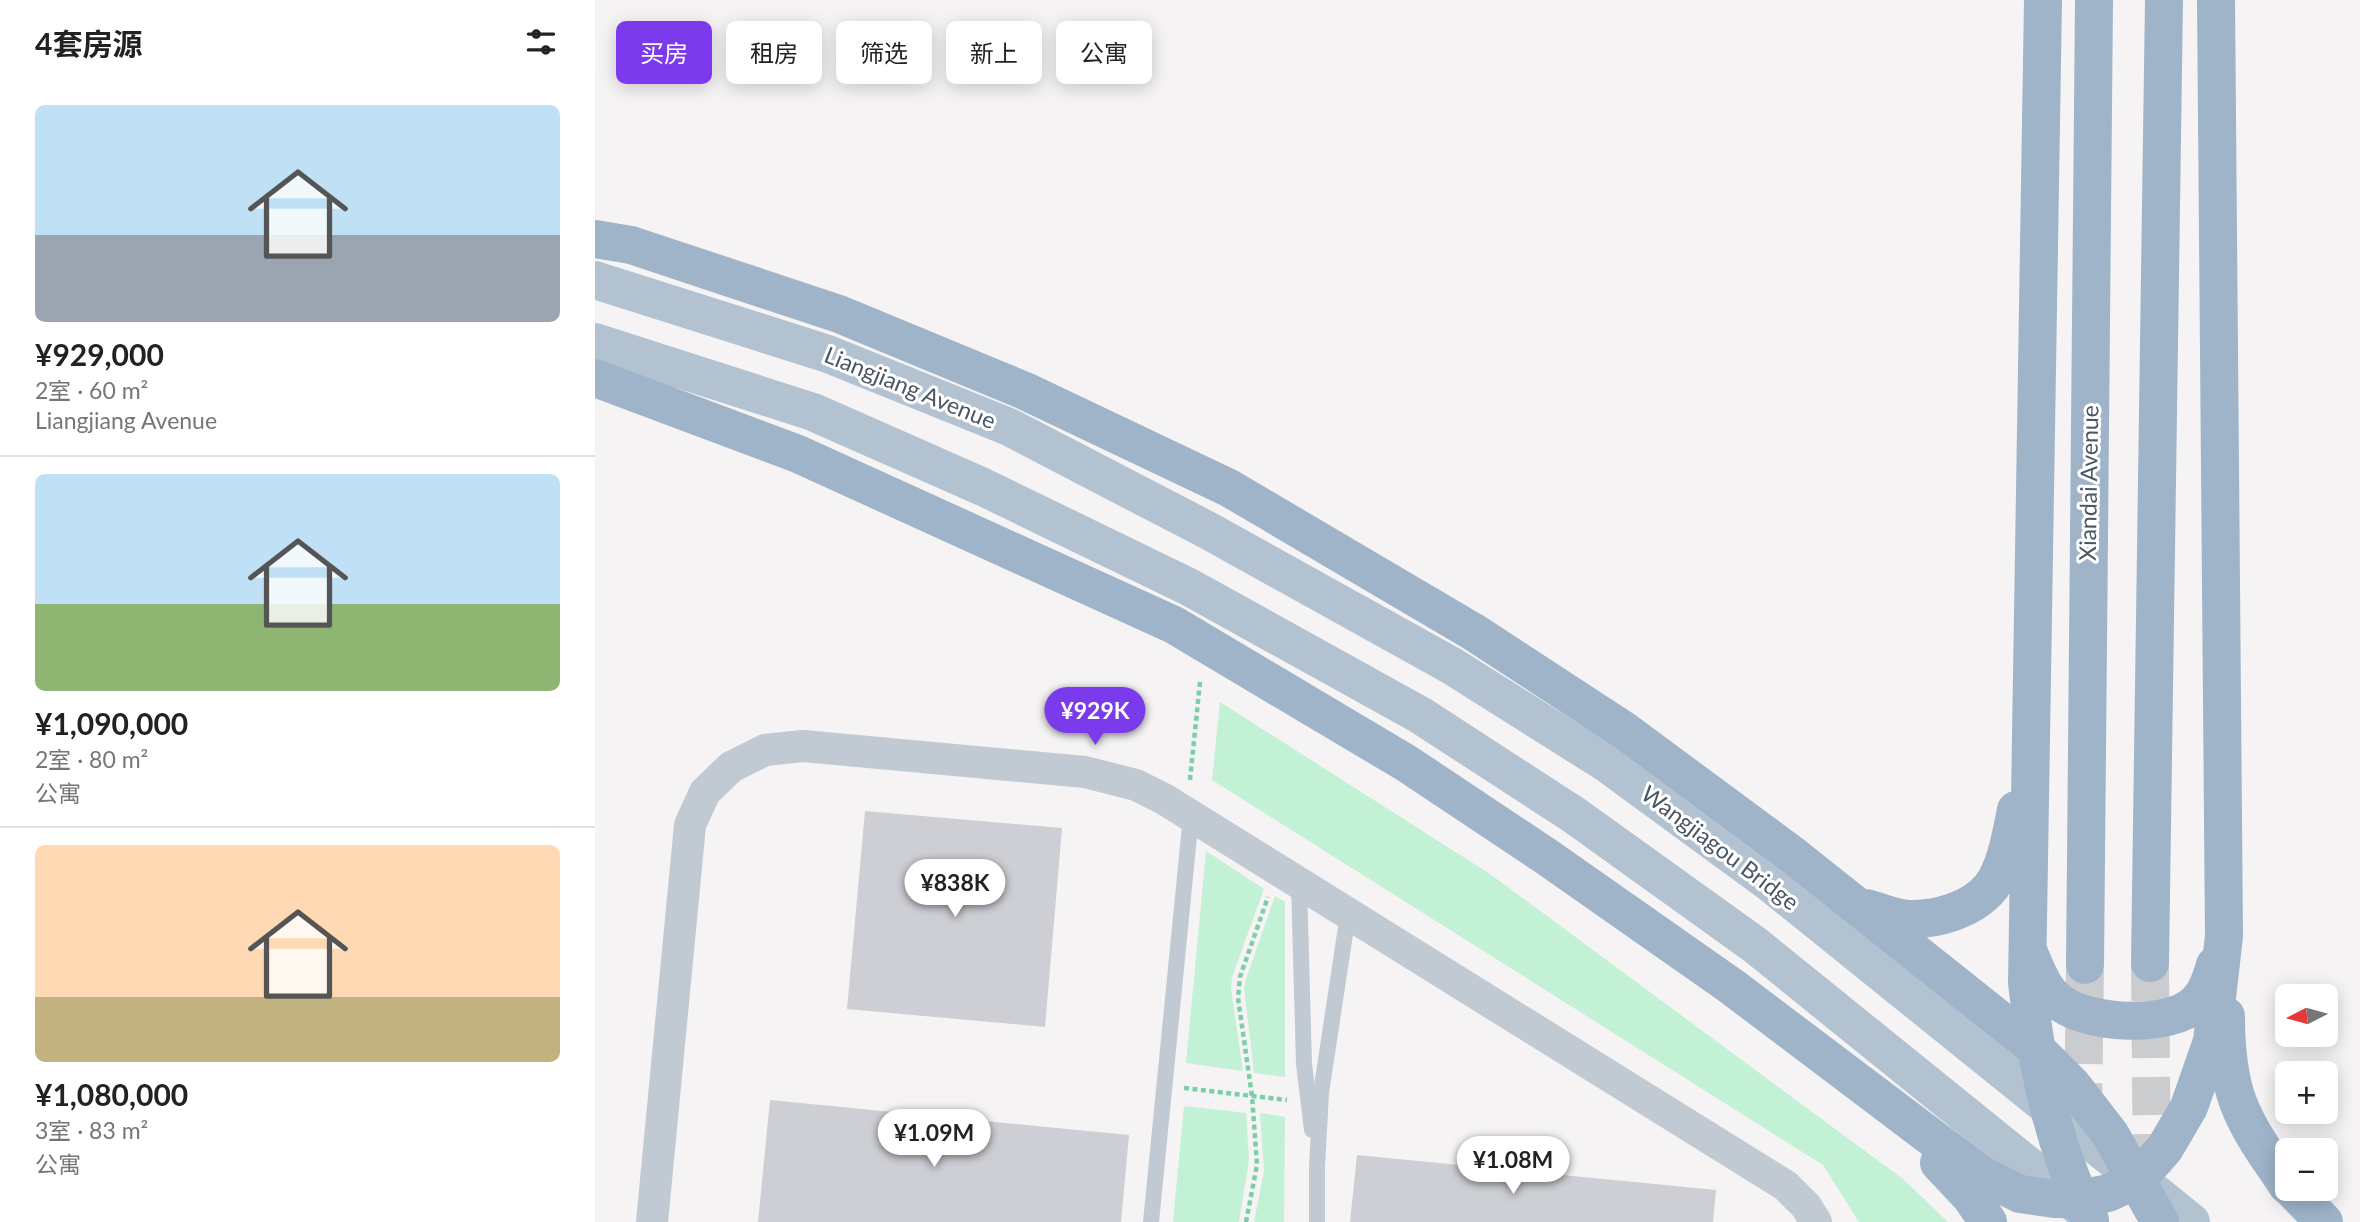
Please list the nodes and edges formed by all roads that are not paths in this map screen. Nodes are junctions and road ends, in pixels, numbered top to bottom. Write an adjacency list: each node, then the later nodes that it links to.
1 (2043, 0): 10 (highway)
2 (2094, 0): 18 (highway, Xiandai Avenue)
3 (2164, 0): 17 (highway)
4 (2217, 0): 15 (highway)
5 (595, 239): 13 (highway)
6 (595, 280): 9 (main road, Liangjiang Avenue)
7 (595, 342): 25 (main road)
8 (595, 378): 20 (highway)
9 (1209, 531): 32 (main road, Wangjiagou Bridge)
10 (2032, 733): 13 (highway); 16 (highway)
11 (1190, 804): 12 (street); 26 (street); 27 (lane)
12 (1285, 887): 14 (street); 22 (lane)
13 (1856, 905): 19 (highway)
14 (1348, 914): 22 (lane); 29 (street)
15 (2224, 936): 16 (highway); 21 (highway); 23 (highway)
16 (2028, 949): 19 (highway)
17 (2150, 963)
18 (2085, 965)
19 (2035, 1047): 23 (highway); 25 (highway)
20 (1878, 1097): 25 (highway); 30 (highway)
21 (2275, 1166)
22 (1317, 1167): 28 (lane)
23 (2137, 1180): 25 (highway); 31 (highway)
24 (2304, 1201): 33 (highway)
25 (2089, 1214)
26 (652, 1222)
27 (1151, 1222)
28 (1317, 1222)
29 (1816, 1222)
30 (1988, 1222)
31 (2159, 1222)
32 (2191, 1222)
33 (2324, 1222)

